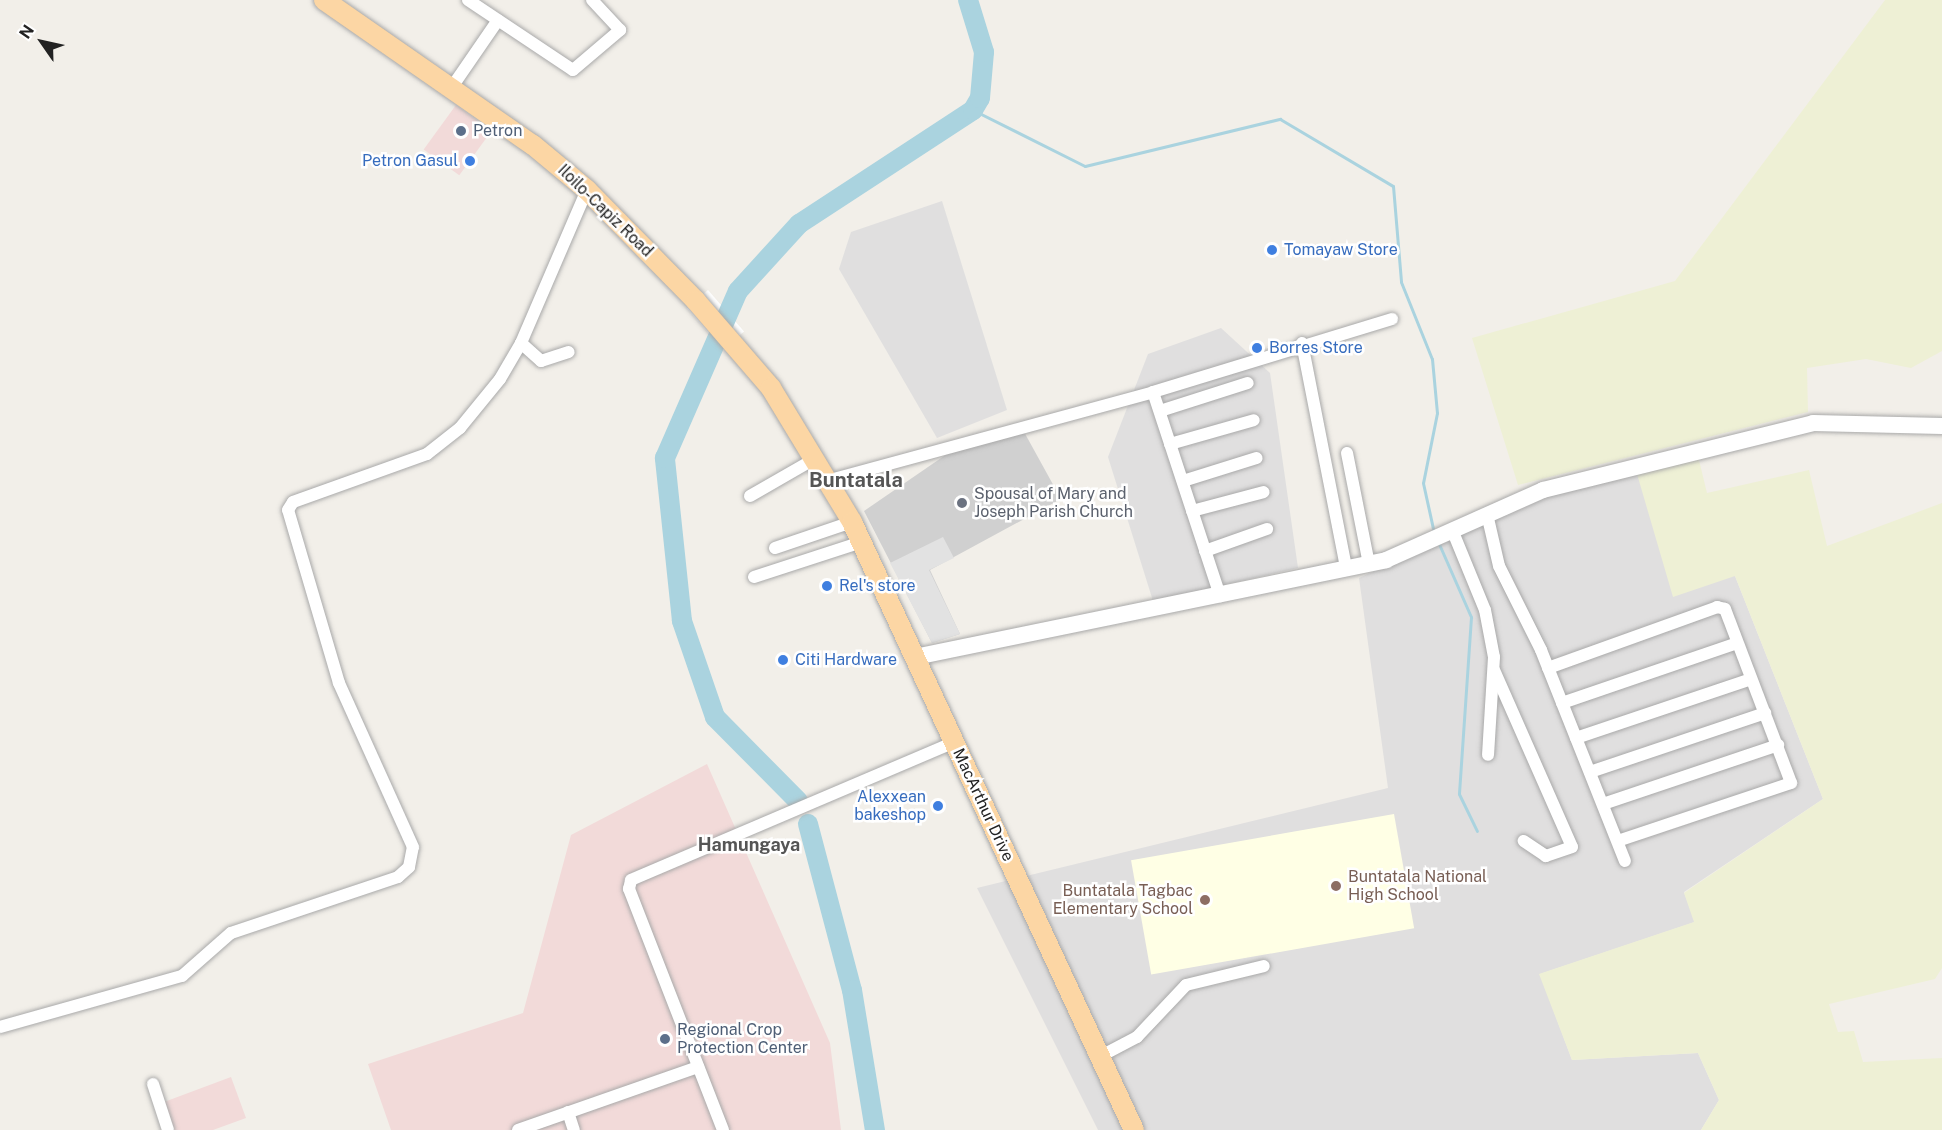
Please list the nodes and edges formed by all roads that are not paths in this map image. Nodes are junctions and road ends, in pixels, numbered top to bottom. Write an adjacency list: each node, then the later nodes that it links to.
1 (324, 0): 5 (main road, Iloilo-Capiz Road)
2 (468, 0): 4 (street)
3 (592, 0): 4 (street)
4 (498, 20): 5 (street)
5 (452, 87): 6 (main road, Iloilo-Capiz Road)
6 (587, 190): 8 (street); 18 (main road, Iloilo-Capiz Road)
7 (1392, 319): 9 (street)
8 (521, 343): 10 (street); 53 (street)
9 (1302, 343): 12 (street); 33 (street)
10 (569, 352)
11 (1248, 383): 13 (street)
12 (1153, 392): 13 (street); 20 (street)
13 (1160, 411): 16 (street)
14 (1254, 420): 16 (street)
15 (1942, 426): 25 (street)
16 (1170, 444): 21 (street)
17 (1347, 453): 32 (street)
18 (816, 458): 20 (main road, Iloilo-Capiz Road); 23 (street)
19 (1257, 458): 21 (street)
20 (830, 480): 26 (main road, MacArthur Drive)
21 (1183, 481): 24 (street)
22 (1264, 492): 24 (street)
23 (750, 496)
24 (1192, 511): 31 (street)
25 (1487, 514): 28 (street); 38 (street)
26 (852, 522): 29 (main road, MacArthur Drive); 30 (street)
27 (1267, 529): 31 (street)
28 (1449, 534): 32 (street); 39 (street)
29 (862, 542): 34 (street); 37 (main road, MacArthur Drive)
30 (775, 548)
31 (1205, 551): 35 (street)
32 (1369, 564): 33 (street)
33 (1346, 568): 35 (street)
34 (754, 577)
35 (1220, 596): 37 (street)
36 (1737, 643): 38 (street); 40 (street); 41 (street)
37 (915, 657): 44 (main road, MacArthur Drive)
38 (1548, 668): 41 (street)
39 (1494, 670): 46 (street); 49 (street)
40 (1751, 679): 42 (street); 43 (street)
41 (1562, 703): 43 (street)
42 (1765, 713): 45 (street); 47 (street)
43 (1576, 738): 47 (street)
44 (954, 742): 54 (main road, MacArthur Drive); 55 (street)
45 (1778, 745): 48 (street); 50 (street)
46 (1488, 755)
47 (1590, 772): 48 (street)
48 (1603, 804): 50 (street)
49 (1524, 841)
50 (1618, 841): 51 (street)
51 (1625, 861)
52 (1264, 966): 54 (street)
53 (0, 1027)
54 (1099, 1057): 62 (main road, MacArthur Drive)
55 (698, 1067): 57 (street); 61 (street)
56 (153, 1084): 58 (street)
57 (568, 1112): 59 (street); 60 (street)
58 (168, 1130)
59 (518, 1130)
60 (574, 1130)
61 (723, 1130)
62 (1134, 1130)

